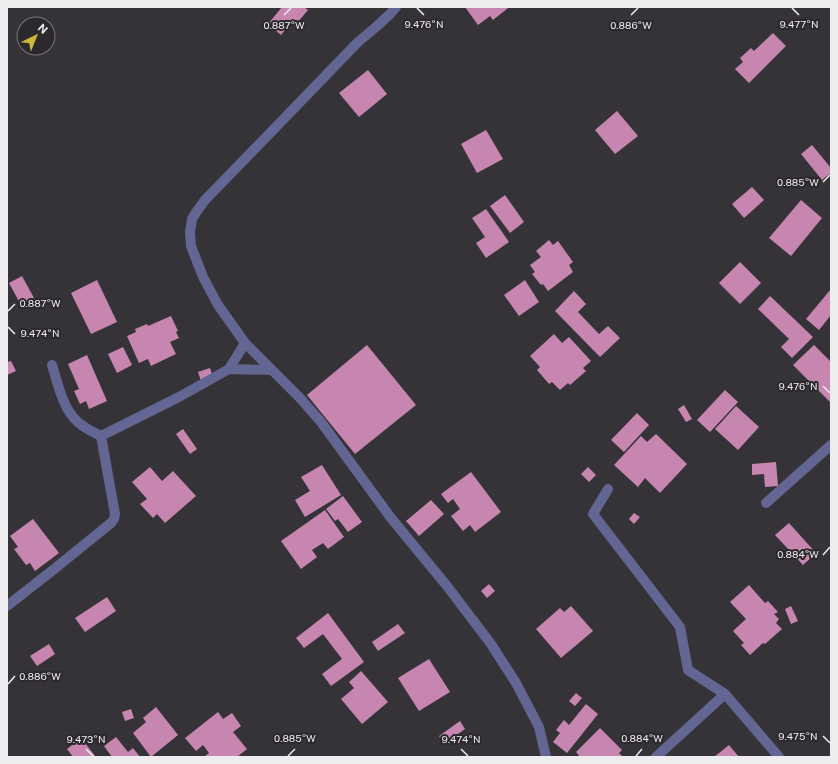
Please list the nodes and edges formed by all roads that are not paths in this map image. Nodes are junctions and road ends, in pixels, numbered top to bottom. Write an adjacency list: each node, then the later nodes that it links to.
1 (396, 7): 2 (street)
2 (245, 343): 4 (street); 5 (street)
3 (52, 365): 6 (street)
4 (228, 369): 5 (street); 6 (street)
5 (272, 370): 12 (street)
6 (101, 436): 10 (street)
7 (831, 444): 9 (street)
8 (608, 489): 11 (street)
9 (766, 503)
10 (7, 606)
11 (725, 694): 13 (street); 14 (street)
12 (546, 757)
13 (656, 757)
14 (779, 757)

